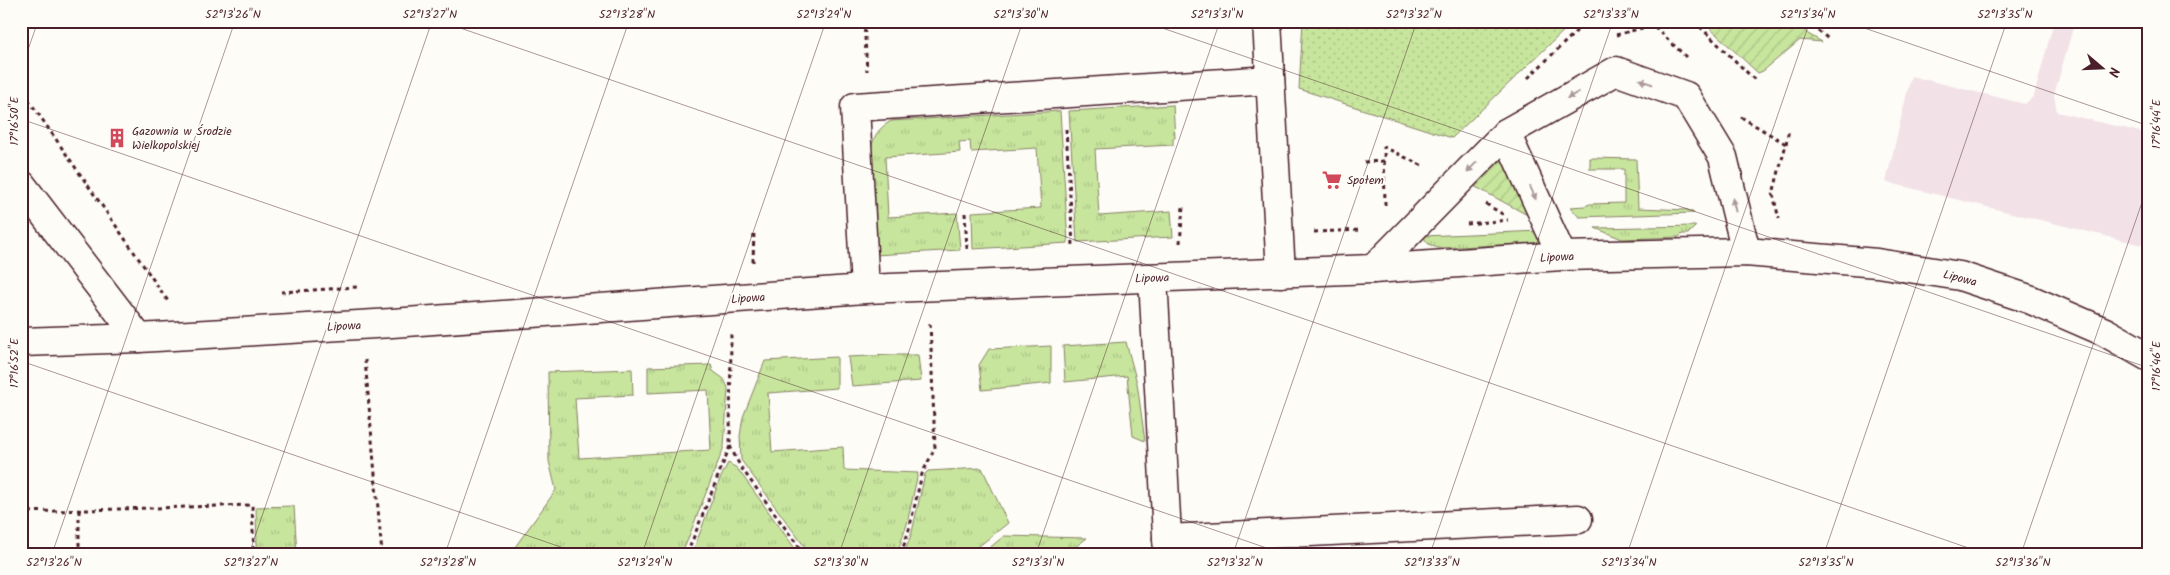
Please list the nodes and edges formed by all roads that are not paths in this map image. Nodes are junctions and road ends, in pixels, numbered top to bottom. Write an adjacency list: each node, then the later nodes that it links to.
1 (1267, 21): 2 (street)
2 (1270, 80): 8 (street); 10 (street)
3 (1506, 132): 5 (street, one-way to 3); 6 (street, one-way to 6); 7 (street, one-way to 7)
4 (21, 184): 11 (street)
5 (1746, 252): 6 (street, Lipowa); 13 (street, Lipowa)
6 (1562, 256): 7 (street, Lipowa)
7 (1373, 269): 8 (street, Lipowa)
8 (1281, 273): 9 (street, Lipowa)
9 (1153, 278): 10 (street, Lipowa); 15 (street)
10 (865, 289): 11 (street, Lipowa)
11 (139, 338): 12 (street, Lipowa)
12 (21, 342)
13 (2149, 357)
14 (1578, 519): 15 (street)
15 (1167, 547)

